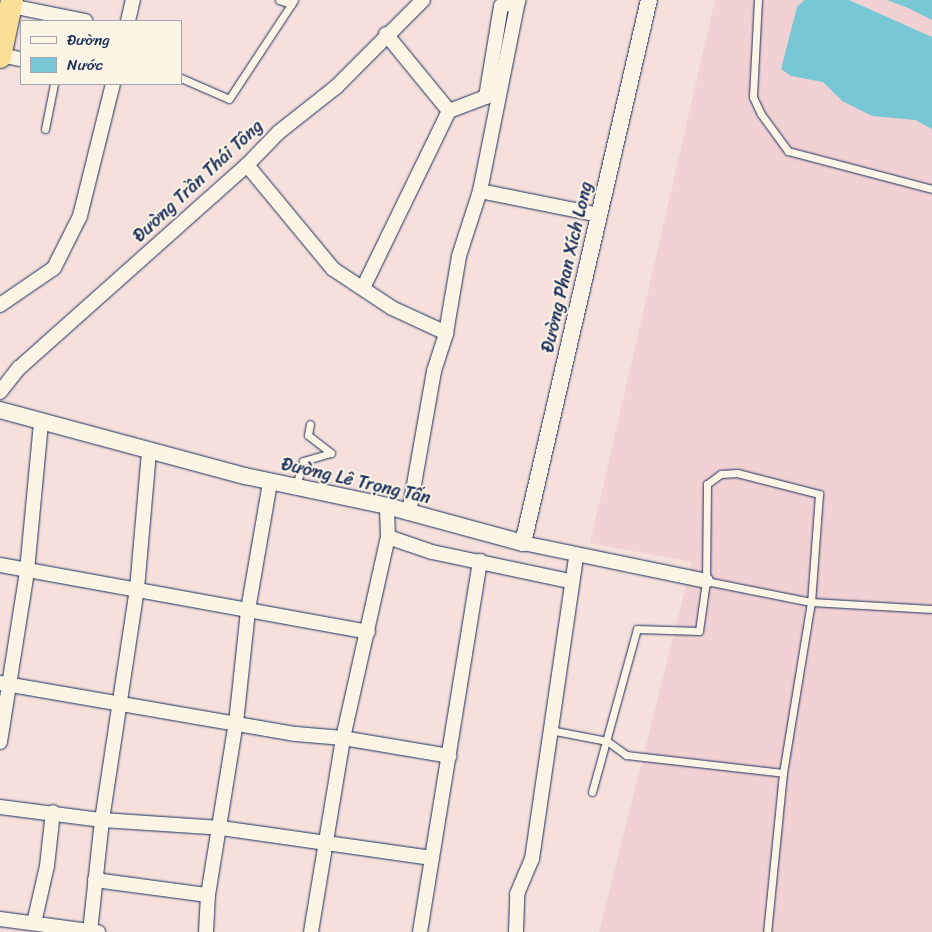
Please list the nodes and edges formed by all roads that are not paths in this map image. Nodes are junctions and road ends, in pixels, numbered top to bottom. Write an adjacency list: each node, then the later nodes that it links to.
1 (133, 0): 10 (street)
2 (279, 0): 7 (lane)
3 (423, 0): 11 (street, Đường Trần Thái Tông)
4 (518, 0): 17 (street); 21 (street)
5 (649, 0): 22 (street, Đường Phan Xích Long)
6 (758, 0): 20 (lane)
7 (292, 2): 14 (lane)
8 (12, 3): 9 (street); 12 (highway)
9 (80, 20)
10 (128, 20)
11 (386, 34): 17 (street); 19 (street, Đường Trần Thái Tông)
12 (0, 56): 13 (street)
13 (20, 59)
14 (182, 78)
15 (54, 85): 18 (lane)
16 (113, 85): 24 (street)
17 (449, 111): 23 (street)
18 (45, 130)
19 (248, 165): 23 (street); 26 (street, Đường Trần Thái Tông)
20 (932, 189)
21 (480, 191): 22 (street); 25 (street)
22 (600, 215): 36 (street, Đường Phan Xích Long)
23 (363, 288): 25 (street)
24 (0, 305)
25 (446, 334): 34 (street)
26 (0, 392)
27 (0, 410): 28 (street, Đường Lê Trọng Tấn)
28 (41, 423): 30 (street, Đường Lê Trọng Tấn); 40 (street)
29 (310, 424): 32 (lane)
30 (149, 451): 31 (street, Đường Lê Trọng Tấn); 43 (street)
31 (270, 482): 32 (street, Đường Lê Trọng Tấn); 46 (street)
32 (295, 487): 33 (street, Đường Lê Trọng Tấn)
33 (386, 506): 34 (street, Đường Lê Trọng Tấn); 35 (street)
34 (409, 513): 36 (street, Đường Lê Trọng Tấn)
35 (388, 537): 38 (street); 47 (street)
36 (523, 543): 37 (street, Đường Lê Trọng Tấn)
37 (576, 557): 41 (street); 42 (street, Đường Lê Trọng Tấn)
38 (480, 561): 41 (street); 55 (street)
39 (0, 565): 40 (street)
40 (27, 571): 43 (street); 48 (street)
41 (570, 581): 51 (street)
42 (706, 581): 44 (lane); 44 (lane); 53 (lane)
43 (137, 589): 46 (street); 49 (street)
44 (811, 602): 45 (lane); 56 (lane)
45 (932, 609)
46 (248, 610): 47 (street); 50 (street)
47 (368, 632): 52 (street)
48 (5, 684): 49 (street); 54 (street)
49 (120, 704): 50 (street); 60 (street)
50 (236, 723): 52 (street); 61 (street)
51 (550, 730): 53 (lane); 72 (street)
52 (344, 738): 55 (street); 62 (street)
53 (607, 741): 56 (lane); 57 (lane)
54 (0, 742)
55 (449, 756): 63 (street)
56 (783, 773): 73 (lane)
57 (592, 792)
58 (0, 807): 59 (street)
59 (53, 812): 60 (street); 67 (street)
60 (102, 820): 61 (street); 64 (street)
61 (221, 828): 62 (street); 65 (street)
62 (325, 845): 63 (street); 70 (street)
63 (432, 858): 71 (street)
64 (95, 880): 65 (street); 68 (street)
65 (208, 895): 69 (street)
66 (0, 919): 67 (street)
67 (34, 923): 68 (street)
68 (93, 932)
69 (206, 932)
70 (310, 932)
71 (420, 932)
72 (516, 932)
73 (768, 932)

